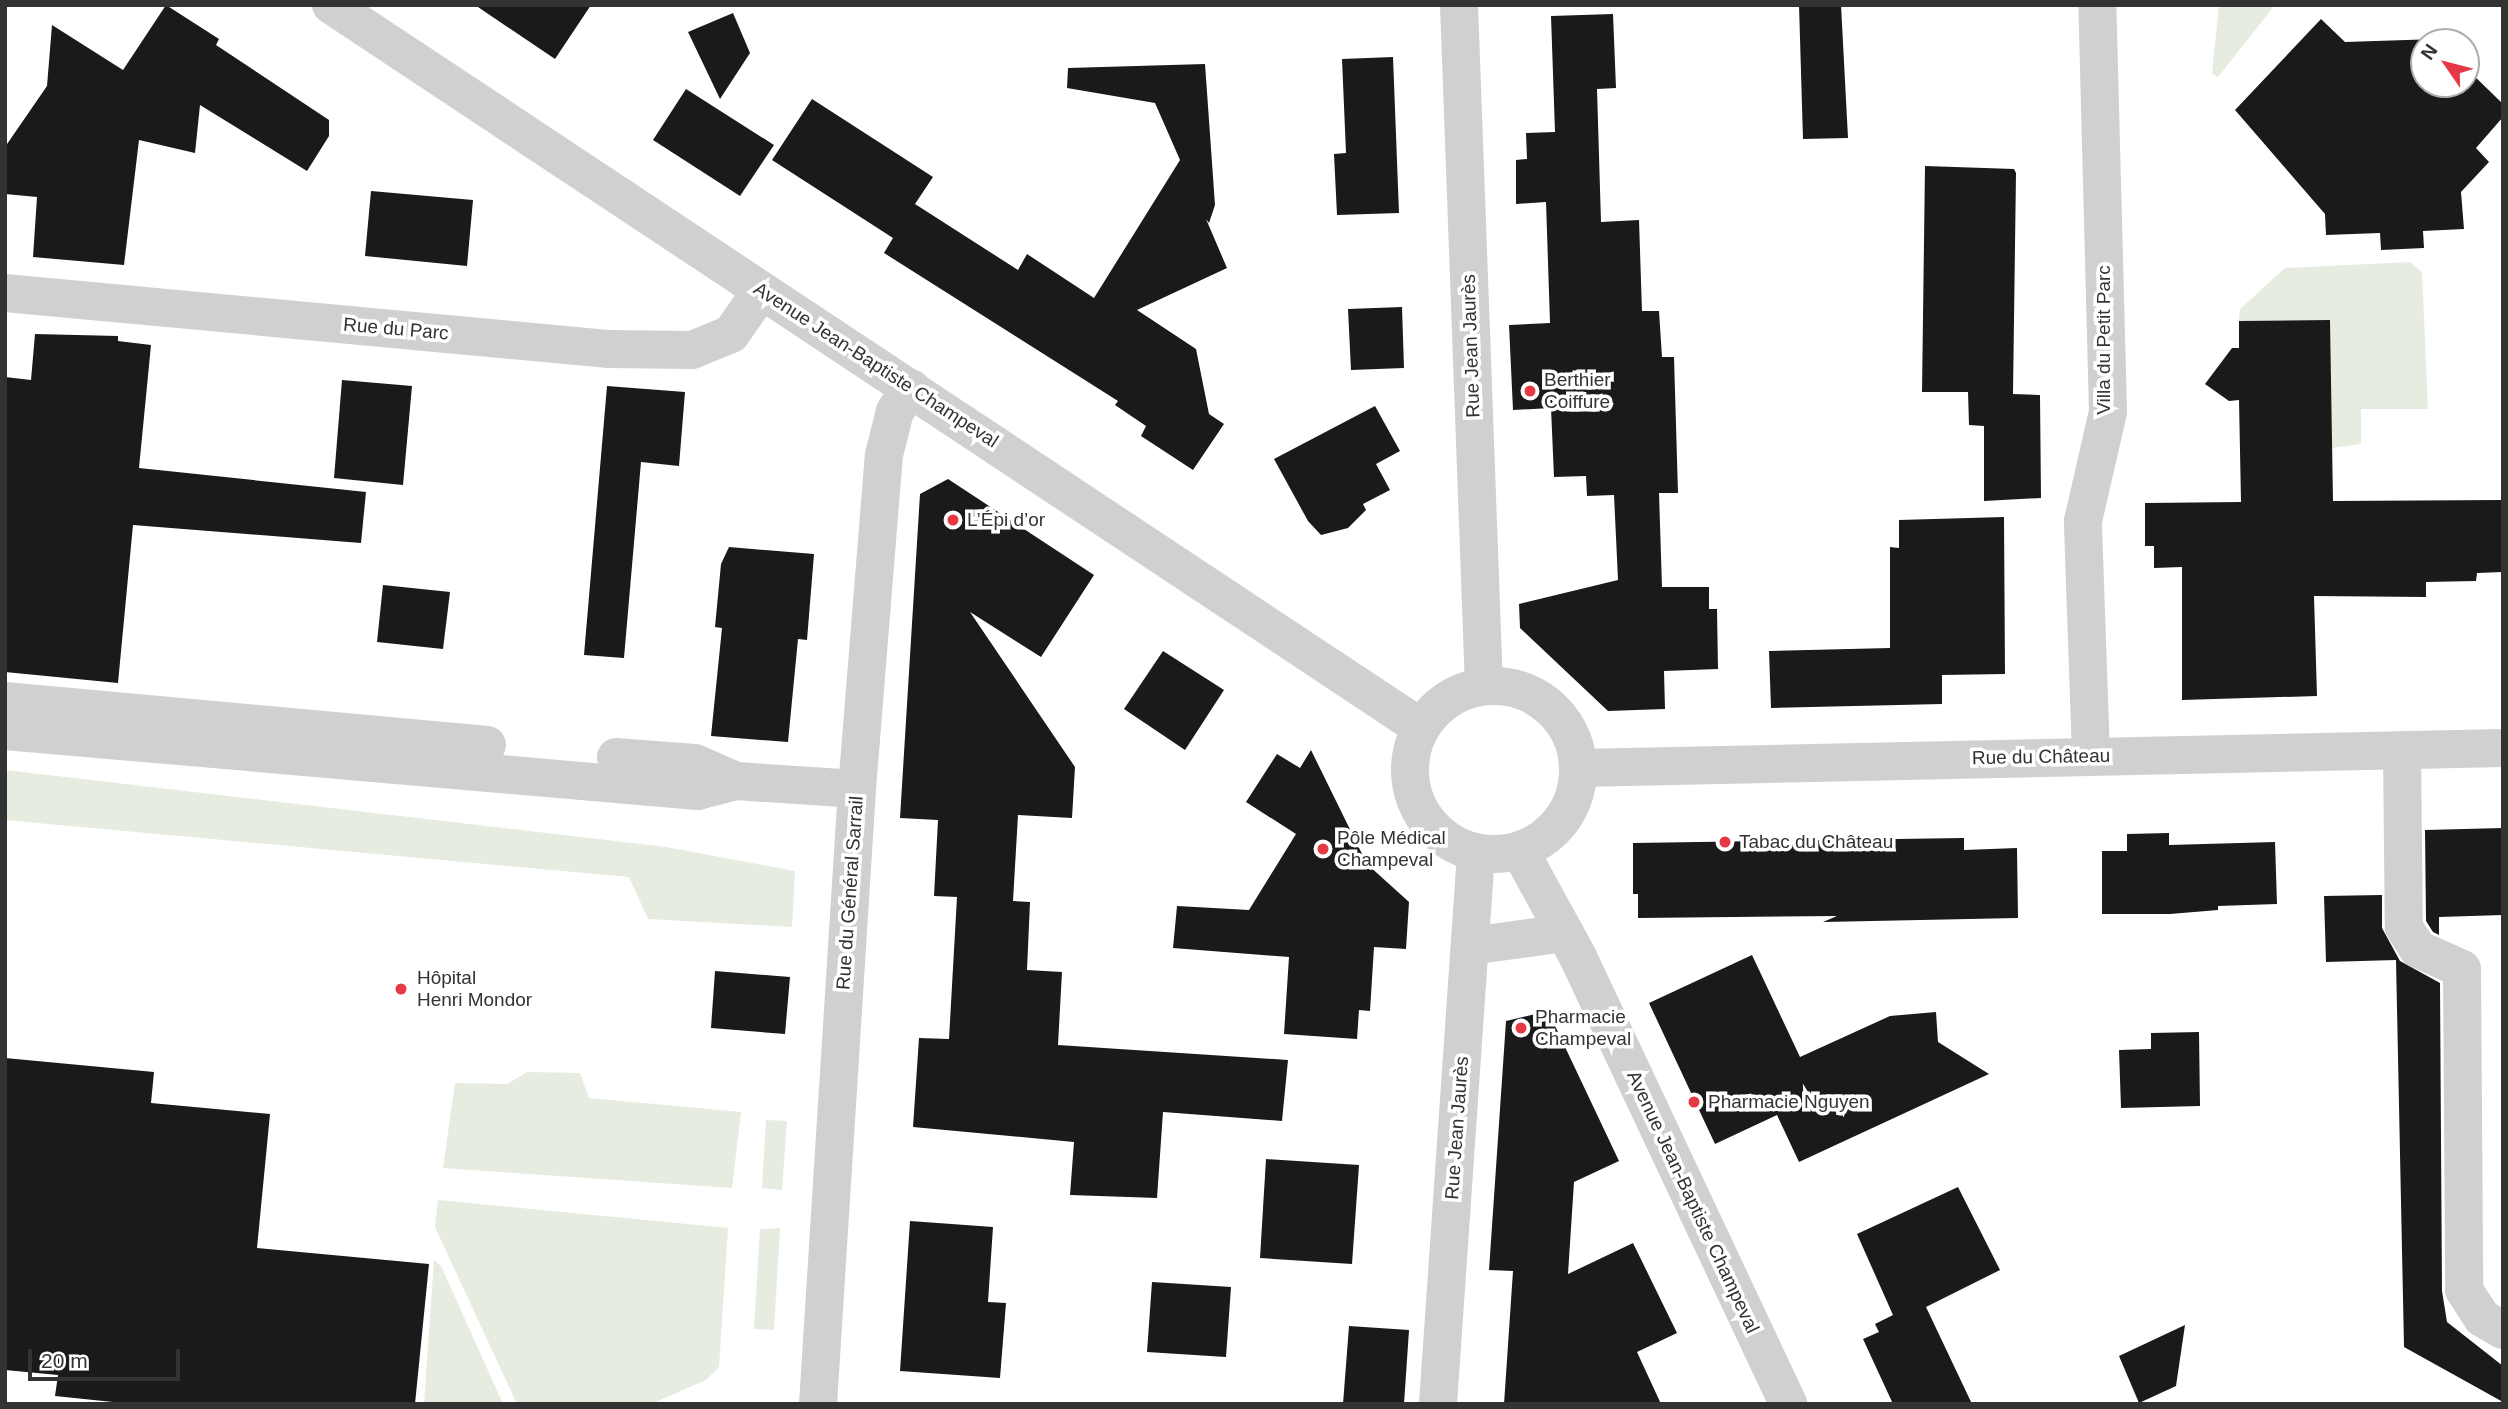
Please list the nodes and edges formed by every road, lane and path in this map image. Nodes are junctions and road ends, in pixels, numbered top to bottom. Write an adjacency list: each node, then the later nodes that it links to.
1 (1458, 5): 7 (street, Rue Jean Jaurès)
2 (2097, 5): 13 (street, Villa du Petit Parc)
3 (335, 6): 4 (street, Avenue Jean-Baptiste Champeval)
4 (761, 291): 5 (street, Rue du Parc); 6 (street, Avenue Jean-Baptiste Champeval)
5 (5, 293)
6 (911, 388): 9 (street, Avenue Jean-Baptiste Champeval); 16 (street, Rue du Général Sarrail)
7 (1484, 686): 9 (street); 14 (street)
8 (5, 701): 15 (street)
9 (1420, 727): 18 (street)
10 (5, 731): 15 (street)
11 (2503, 748): 12 (street, Rue du Château)
12 (2402, 750): 13 (street, Rue du Château); 21 (street)
13 (2091, 755): 14 (street, Rue du Château)
14 (1579, 768): 17 (street)
15 (736, 781): 16 (street)
16 (857, 789): 22 (street, Rue du Général Sarrail)
17 (1520, 851): 18 (street); 19 (street, Avenue Jean-Baptiste Champeval)
18 (1476, 853): 20 (street, Rue Jean Jaurès)
19 (1565, 933): 20 (street); 24 (street, Avenue Jean-Baptiste Champeval)
20 (1470, 946): 23 (street, Rue Jean Jaurès)
21 (2503, 1330)
22 (818, 1404)
23 (1438, 1404)
24 (1788, 1404)

